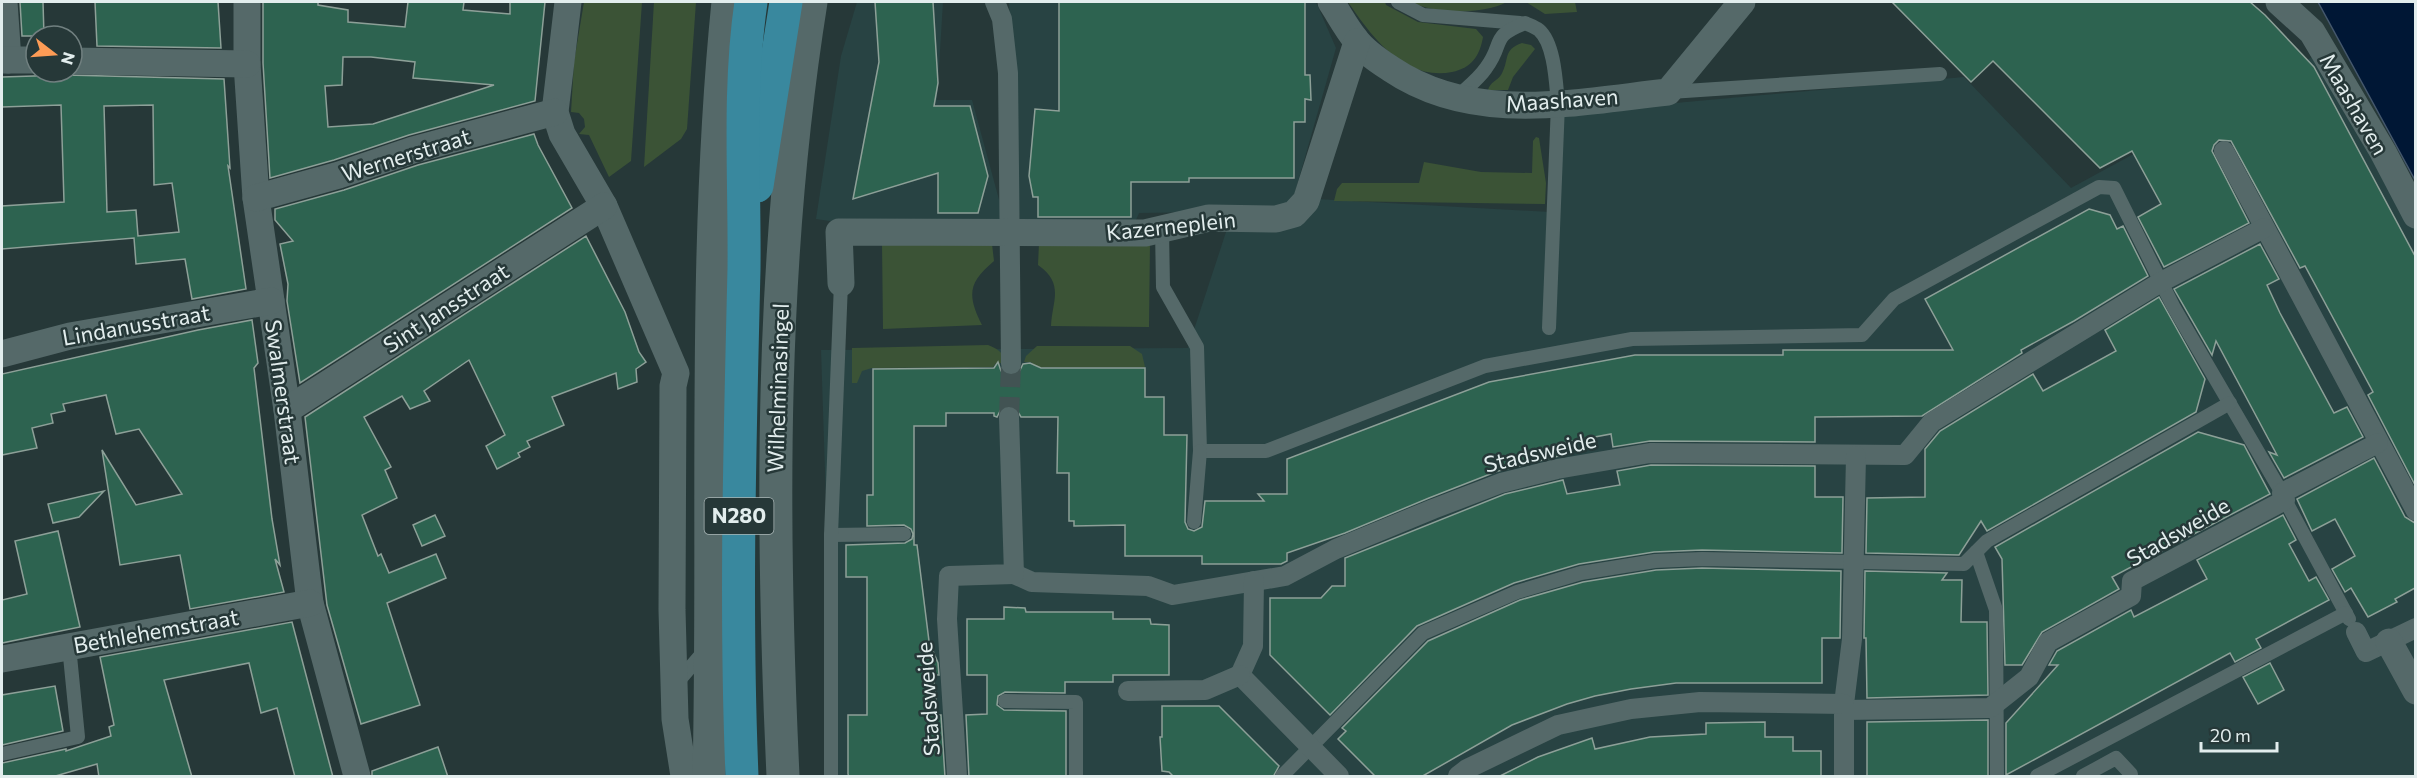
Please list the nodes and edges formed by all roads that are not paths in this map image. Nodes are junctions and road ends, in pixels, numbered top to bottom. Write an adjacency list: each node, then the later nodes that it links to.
1 (4, 2): 15 (street)
2 (247, 2): 18 (street, Swalmerstraat)
3 (568, 2): 23 (street)
4 (728, 2): 58 (main road, N280)
5 (751, 2): 31 (main road, Wilhelminasingel / N280)
6 (786, 2): 31 (main road, Wilhelminasingel / N280)
7 (812, 2): 75 (main road, Wilhelminasingel / N280)
8 (995, 2): 30 (street)
9 (1331, 2): 14 (street, Maashaven)
10 (1398, 2): 13 (lane)
11 (1742, 2): 20 (street)
12 (2280, 2): 27 (street, Maashaven)
13 (1526, 24): 21 (lane); 22 (lane)
14 (1356, 42): 21 (street, Maashaven); 29 (street, Kazerneplein)
15 (5, 60): 16 (street)
16 (24, 60)
17 (84, 61): 18 (street)
18 (247, 64): 25 (street, Swalmerstraat)
19 (1940, 74): 20 (lane)
20 (1668, 92): 22 (street, Maashaven)
21 (1454, 99): 22 (street, Maashaven)
22 (1558, 104): 35 (lane)
23 (555, 112): 25 (street, Wernerstraat); 26 (street)
24 (2224, 151): 28 (street)
25 (256, 198): 34 (street, Swalmerstraat)
26 (604, 206): 39 (street, Sint Jansstraat); 62 (street)
27 (2415, 215)
28 (2264, 228): 32 (street, Stadsweide); 41 (street)
29 (1162, 229): 30 (street, Kazerneplein); 42 (lane)
30 (1011, 234): 33 (street, Kazerneplein); 37 (street)
31 (744, 255): 74 (main road, Wilhelminasingel / N280)
32 (2161, 282): 38 (lane); 42 (lane); 43 (street, Stadsweide)
33 (841, 283): 48 (lane)
34 (271, 301): 36 (street, Lindanusstraat); 39 (street, Swalmerstraat)
35 (1549, 328)
36 (2, 354)
37 (1011, 364)
38 (2230, 403): 44 (lane); 49 (lane)
39 (287, 410): 53 (street, Swalmerstraat)
40 (1009, 417): 51 (street)
41 (2378, 443): 44 (street, Stadsweide); 45 (street)
42 (1200, 451): 46 (lane)
43 (1856, 456): 50 (street); 52 (street, Stadsweide)
44 (2283, 496): 54 (lane); 66 (street, Stadsweide)
45 (2415, 511)
46 (1194, 522)
47 (904, 534): 48 (lane)
48 (831, 535): 76 (lane)
49 (1976, 552): 50 (lane); 66 (lane)
50 (1853, 564): 67 (street); 68 (lane)
51 (1014, 574): 52 (street, Stadsweide); 77 (street, Stadsweide)
52 (1254, 581): 61 (street)
53 (310, 603): 59 (street, Bethlehemstraat); 71 (street, Swalmerstraat)
54 (2346, 613): 56 (lane); 84 (lane)
55 (2415, 628): 57 (street)
56 (2356, 632): 57 (street)
57 (2389, 642): 64 (street)
58 (710, 645): 62 (lane); 73 (main road, N280)
59 (69, 646): 60 (street, Bethlehemstraat); 69 (lane)
60 (2, 659)
61 (1240, 675): 63 (street); 68 (street)
62 (674, 686): 72 (street)
63 (1128, 691)
64 (2415, 691)
65 (1005, 701): 78 (lane)
66 (1997, 703): 67 (street, Stadsweide); 83 (lane)
67 (1844, 707): 81 (street, Stadsweide); 82 (street)
68 (1309, 747): 79 (lane); 80 (street)
69 (2, 754)
70 (2131, 774): 85 (lane)
71 (357, 777)
72 (684, 777)
73 (709, 777)
74 (742, 777)
75 (783, 777)
76 (831, 777)
77 (957, 777)
78 (1076, 777)
79 (1282, 777)
80 (1339, 777)
81 (1458, 777)
82 (1844, 777)
83 (1997, 777)
84 (2037, 777)
85 (2083, 777)

